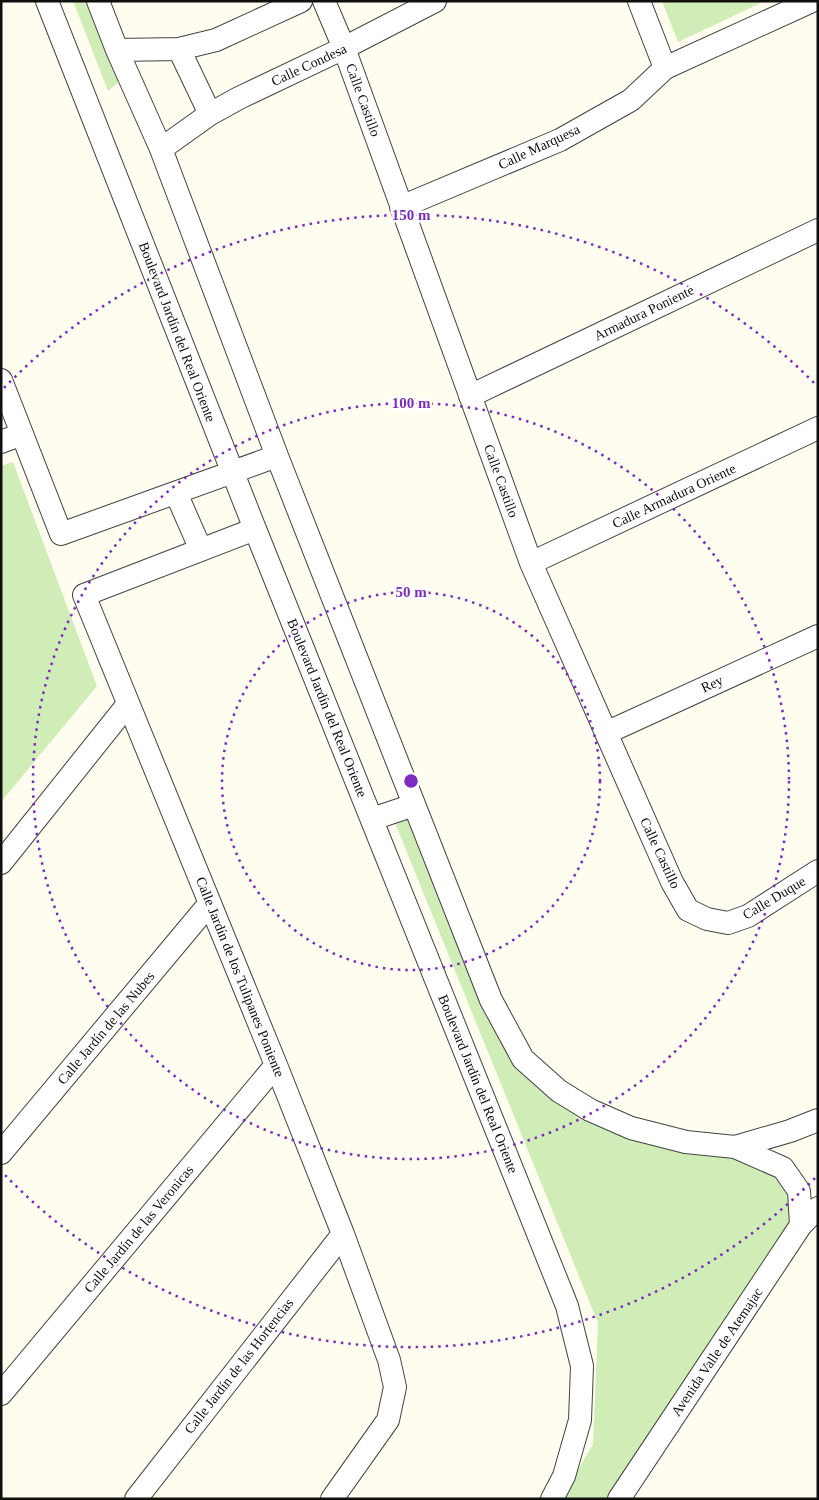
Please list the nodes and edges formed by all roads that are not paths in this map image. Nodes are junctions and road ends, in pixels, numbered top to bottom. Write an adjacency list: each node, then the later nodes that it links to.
1 (47, 1): 22 (street, Boulevard Jardín del Real Oriente)
2 (98, 1): 10 (street)
3 (301, 1): 9 (street)
4 (324, 1): 8 (street, Calle Castillo)
5 (435, 1): 8 (street, Calle Condesa)
6 (639, 1): 11 (street)
7 (812, 1): 11 (street, Calle Marquesa)
8 (344, 48): 12 (street, Calle Condesa); 14 (street, Calle Castillo)
9 (179, 49): 10 (street); 12 (street)
10 (117, 50): 13 (street)
11 (665, 68): 14 (street, Calle Marquesa)
12 (210, 114): 13 (street, Calle Condesa)
13 (162, 149): 21 (street)
14 (401, 206): 17 (street, Calle Castillo)
15 (818, 230): 17 (street, Armadura Poniente)
16 (1, 380): 19 (street)
17 (470, 396): 26 (street, Calle Castillo)
18 (818, 428): 26 (street, Calle Armadura Oriente)
19 (22, 434): 20 (street); 23 (street)
20 (1, 442)
21 (277, 456): 22 (street); 30 (street)
22 (233, 473): 23 (street); 24 (street, Boulevard Jardín del Real Oriente)
23 (176, 493): 25 (street)
24 (255, 529): 25 (street); 31 (street, Boulevard Jardín del Real Oriente)
25 (201, 550): 28 (street, Calle Jardín de los Tulipanes Poniente)
26 (531, 563): 29 (street, Calle Castillo)
27 (818, 636): 29 (street, Rey)
28 (128, 704): 32 (street); 34 (street, Calle Jardín de los Tulipanes Poniente)
29 (606, 733): 35 (street, Calle Castillo)
30 (414, 805): 31 (street); 38 (street)
31 (372, 819): 46 (street, Boulevard Jardín del Real Oriente)
32 (1, 863)
33 (818, 871): 35 (street, Calle Duque)
34 (210, 903): 36 (street, Calle Jardín de los Tulipanes Poniente); 39 (street, Calle Jardín de las Nubes)
35 (728, 923)
36 (276, 1064): 42 (street, Calle Jardín de los Tulipanes Poniente); 43 (street, Calle Jardín de las Veronicas)
37 (818, 1120): 38 (street)
38 (735, 1147): 41 (street)
39 (1, 1153)
40 (818, 1208): 41 (street, Avenida Valle de Atemajac)
41 (802, 1225): 47 (street, Avenida Valle de Atemajac)
42 (342, 1234): 44 (street, Calle Jardín de las Hortencias); 45 (street, Calle Jardín de los Tulipanes Poniente)
43 (1, 1394)
44 (136, 1499)
45 (332, 1499)
46 (552, 1499)
47 (619, 1499)

